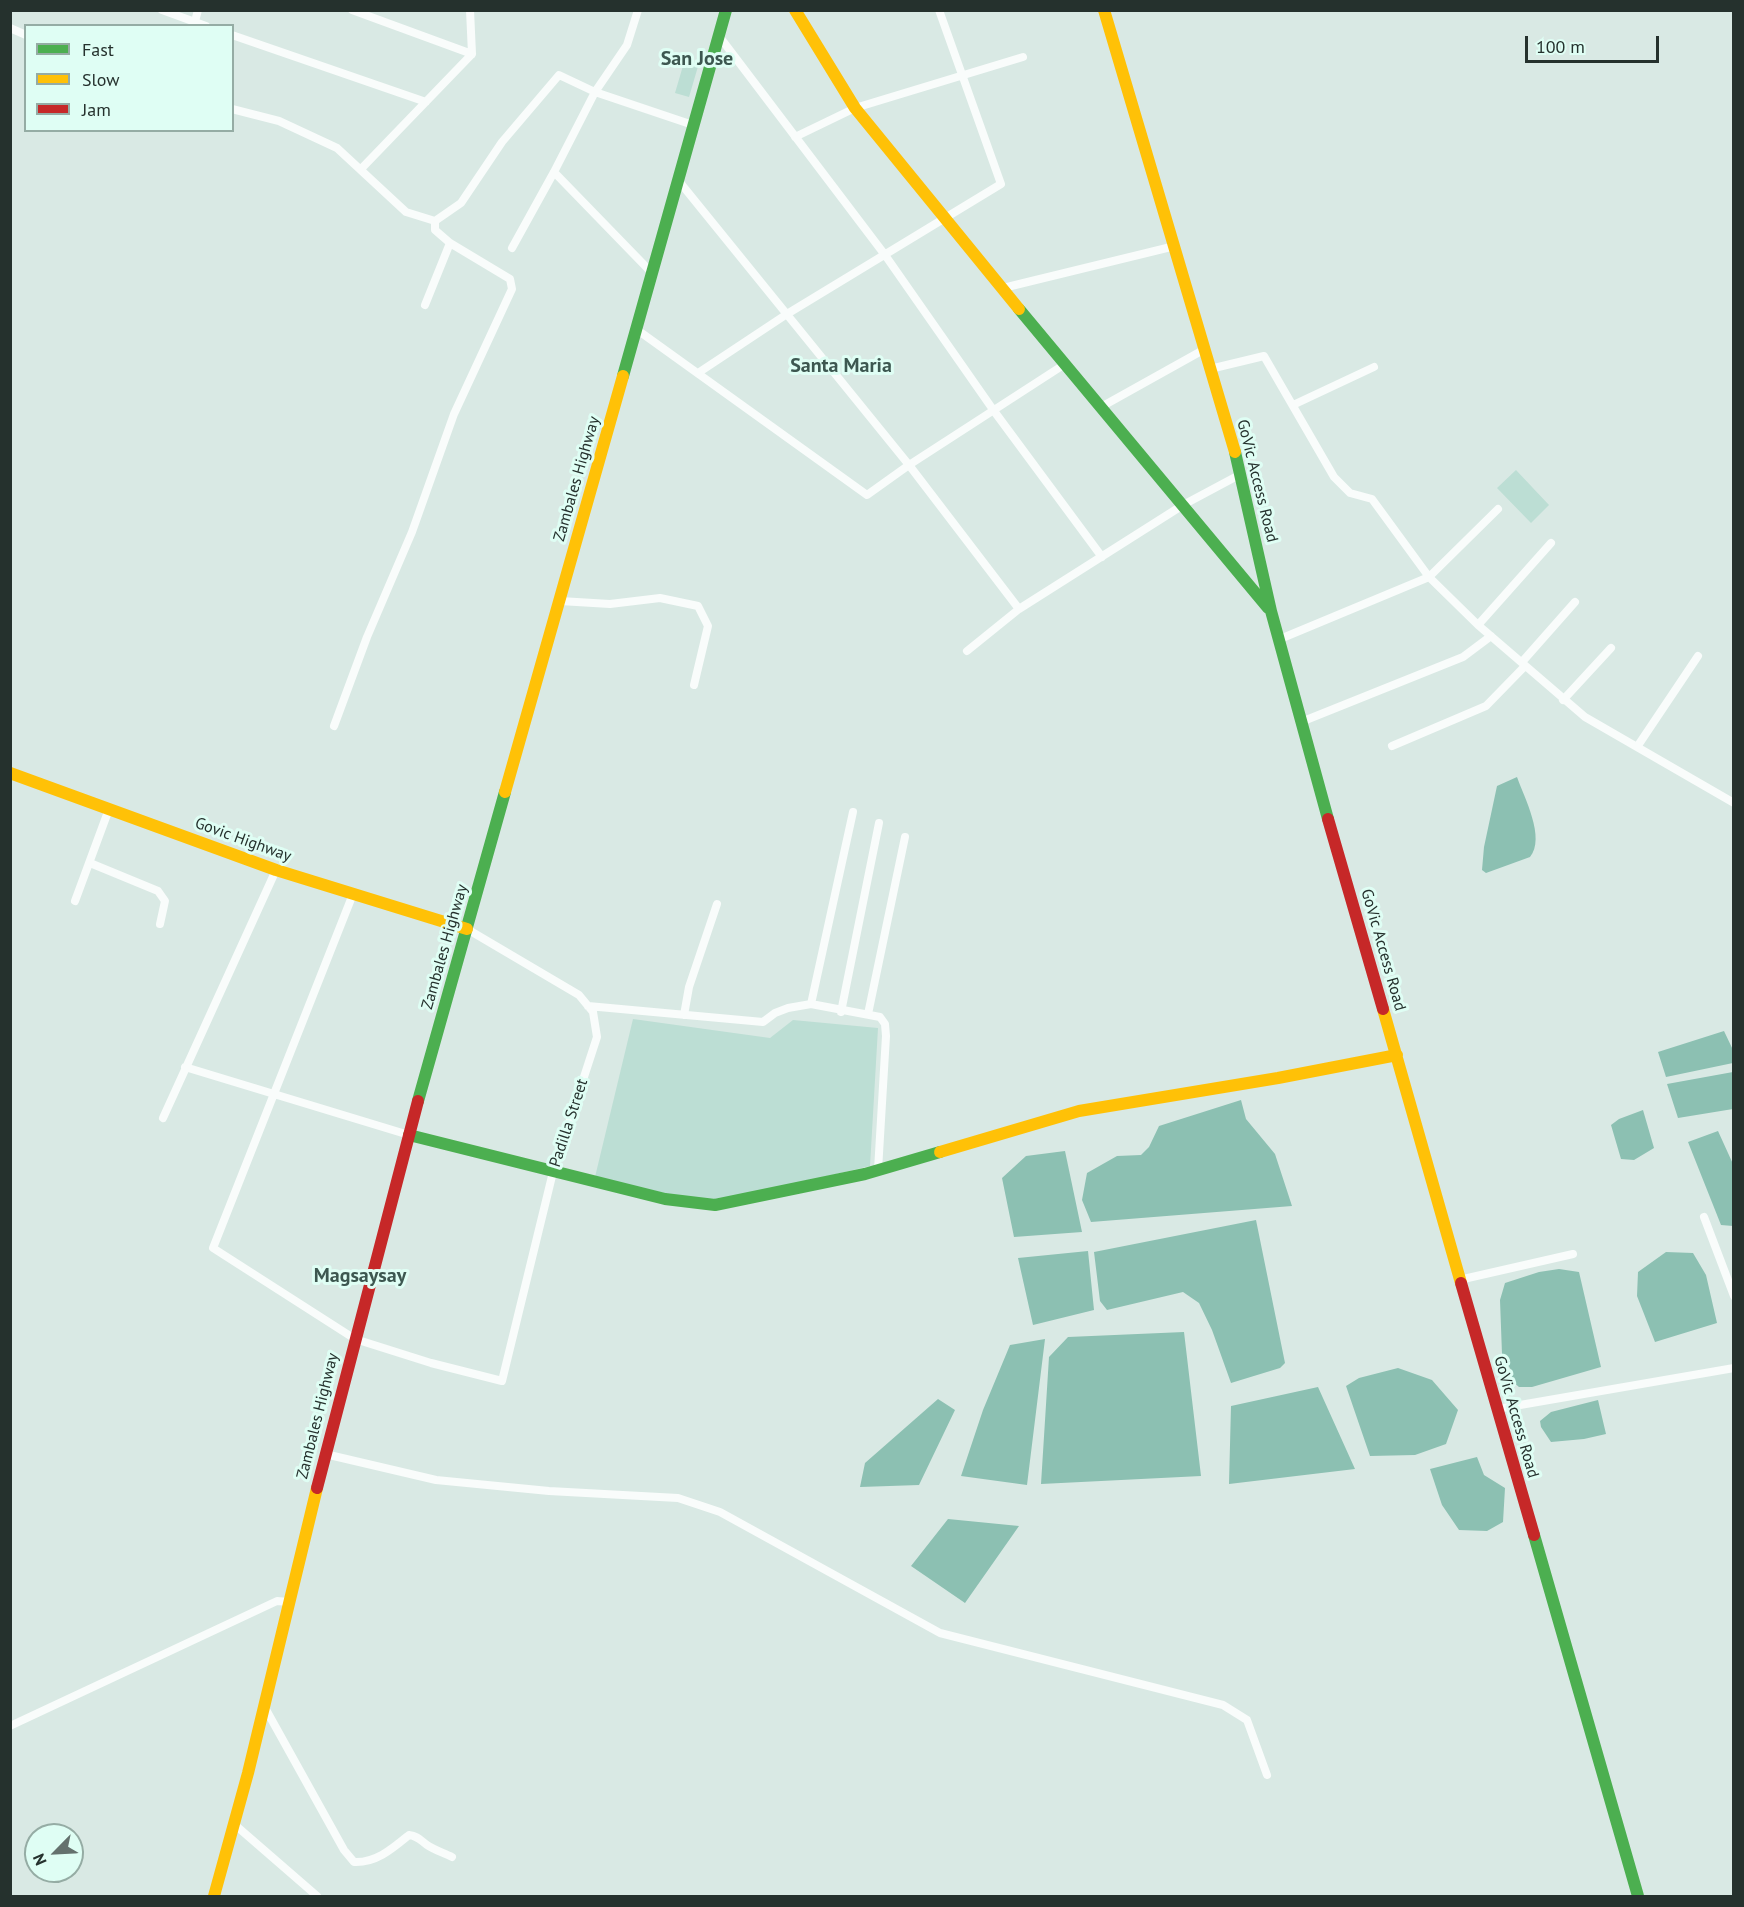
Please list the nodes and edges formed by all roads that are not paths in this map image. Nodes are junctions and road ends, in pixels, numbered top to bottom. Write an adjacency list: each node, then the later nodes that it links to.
1 (162, 10): 10 (street)
2 (198, 10): 10 (street)
3 (352, 10): 15 (street)
4 (470, 10): 15 (street)
5 (638, 10): 18 (street)
6 (726, 10): 14 (main road, Zambales Highway)
7 (795, 10): 20 (main road)
8 (939, 10): 17 (street)
9 (1104, 10): 30 (main road, GoVic Access Road)
10 (195, 23)
11 (10, 28): 12 (street)
12 (24, 34)
13 (234, 36): 19 (street)
14 (719, 36): 22 (main road, Zambales Highway); 23 (street)
15 (472, 54): 19 (street)
16 (1023, 57): 17 (street)
17 (962, 75): 20 (street); 27 (street)
18 (595, 92): 22 (street); 25 (street); 28 (street)
19 (426, 102): 24 (street)
20 (855, 108): 23 (street); 27 (main road)
21 (234, 110): 24 (street)
22 (693, 125): 26 (main road, Zambales Highway)
23 (795, 137): 32 (street)
24 (361, 169): 28 (street)
25 (554, 172): 31 (street); 33 (street)
26 (678, 180): 33 (main road, Zambales Highway); 36 (street)
27 (944, 218): 32 (street); 34 (main road)
28 (435, 221): 29 (street)
29 (450, 243): 35 (street); 67 (street)
30 (1175, 246): 34 (street); 38 (main road, GoVic Access Road)
31 (512, 248)
32 (885, 255): 36 (street); 45 (street)
33 (652, 273): 37 (main road, Zambales Highway)
34 (1003, 288): 39 (main road)
35 (425, 304)
36 (787, 314): 42 (street); 46 (street)
37 (636, 329): 42 (street); 53 (main road, Zambales Highway)
38 (1205, 349): 41 (main road, GoVic Access Road); 44 (street)
39 (1065, 364): 44 (main road); 45 (street)
40 (1374, 367): 43 (street)
41 (1210, 369): 43 (street); 47 (main road, GoVic Access Road)
42 (698, 373): 46 (street)
43 (1293, 405): 52 (street)
44 (1101, 407): 48 (main road)
45 (994, 411): 46 (street); 51 (street)
46 (909, 465): 55 (street)
47 (1241, 474): 48 (street); 56 (main road, GoVic Access Road)
48 (1183, 505): 51 (street); 56 (main road)
49 (1498, 509): 52 (street)
50 (1551, 543): 57 (street)
51 (1102, 557): 55 (street)
52 (1429, 577): 57 (street); 59 (street)
53 (560, 601): 64 (street); 82 (main road, Zambales Highway)
54 (1575, 602): 63 (street)
55 (1019, 609): 61 (street)
56 (1271, 611): 59 (main road, GoVic Access Road)
57 (1478, 624): 58 (street)
58 (1491, 636): 63 (street); 66 (street)
59 (1280, 639): 66 (main road, GoVic Access Road)
60 (1611, 648): 65 (street)
61 (967, 651)
62 (1698, 656): 69 (street)
63 (1524, 664): 65 (street); 68 (street)
64 (694, 685)
65 (1563, 700): 69 (street)
66 (1301, 722): 88 (main road, GoVic Access Road)
67 (334, 726)
68 (1392, 746)
69 (1637, 747): 71 (street)
70 (10, 773): 72 (main road, Govic Highway)
71 (1732, 800)
72 (109, 809): 76 (street); 77 (main road, Govic Highway)
73 (853, 812): 83 (street)
74 (879, 823): 85 (street)
75 (906, 837): 86 (street)
76 (90, 863): 79 (street); 81 (street)
77 (276, 870): 78 (main road, Govic Highway); 89 (street)
78 (353, 894): 82 (main road, Govic Highway); 90 (street)
79 (75, 901)
80 (717, 904): 87 (street)
81 (160, 924)
82 (467, 929): 84 (street); 92 (main road, Zambales Highway)
83 (811, 1005): 85 (street); 87 (street)
84 (588, 1006): 87 (street); 94 (street, Padilla Street)
85 (841, 1012): 86 (street)
86 (868, 1014): 93 (street)
87 (684, 1015)
88 (1397, 1054): 93 (main road); 97 (main road, GoVic Access Road)
89 (185, 1067): 90 (street); 91 (street)
90 (274, 1094): 92 (street); 99 (street)
91 (163, 1118)
92 (409, 1135): 94 (main road); 99 (main road, Zambales Highway)
93 (878, 1170): 94 (main road)
94 (553, 1172): 99 (street, Padilla Street)
95 (1704, 1217): 98 (street)
96 (1574, 1254): 97 (street)
97 (1460, 1280): 101 (main road, GoVic Access Road)
98 (1734, 1296)
99 (355, 1339): 102 (main road, Zambales Highway)
100 (1734, 1368): 101 (street)
101 (1497, 1409): 111 (main road, GoVic Access Road)
102 (326, 1454): 103 (main road, Zambales Highway); 106 (street)
103 (289, 1602): 104 (main road, Zambales Highway); 105 (street)
104 (264, 1705): 107 (main road, Zambales Highway); 108 (street)
105 (10, 1726)
106 (1267, 1775)
107 (234, 1824): 109 (main road, Zambales Highway); 110 (street)
108 (452, 1857)
109 (214, 1896)
110 (317, 1896)
111 (1638, 1896)

